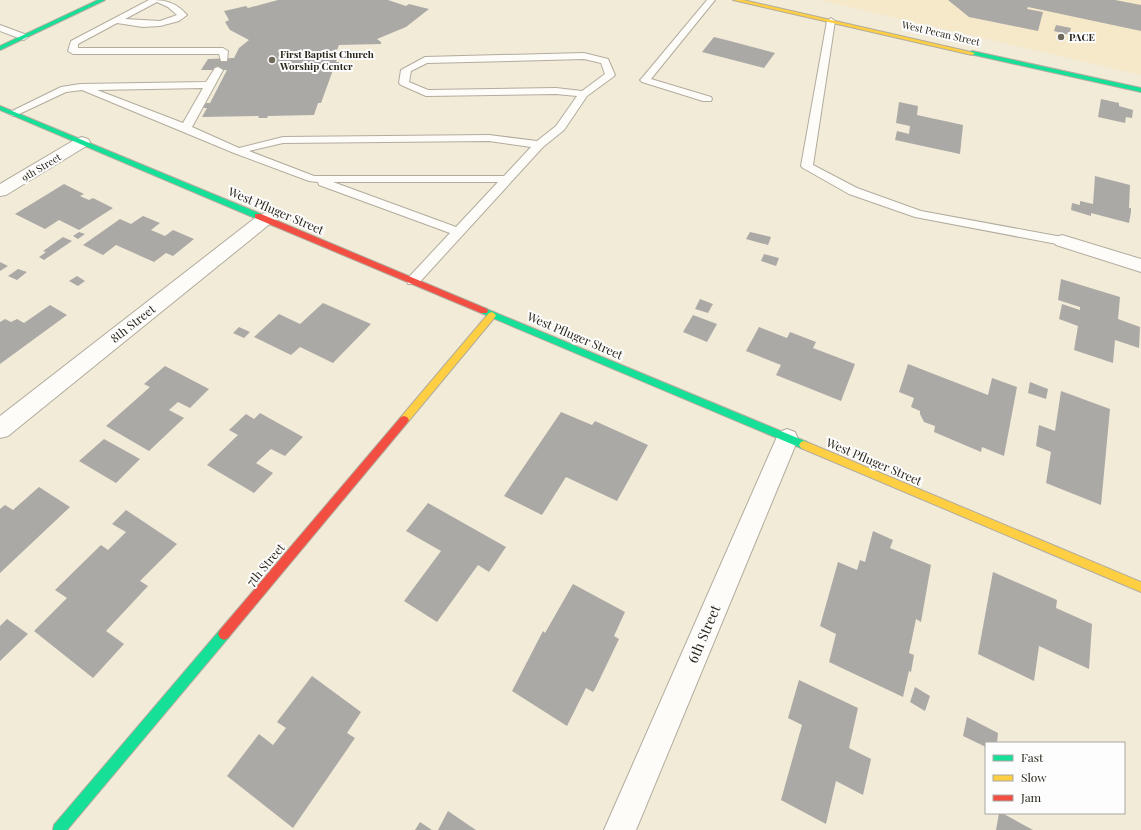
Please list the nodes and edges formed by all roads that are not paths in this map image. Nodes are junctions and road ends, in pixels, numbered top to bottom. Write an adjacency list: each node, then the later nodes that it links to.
1 (102, 0): 8 (street)
2 (157, 0): 5 (lane); 5 (lane)
3 (711, 0): 16 (lane)
4 (736, 0): 6 (street, West Pecan Street)
5 (118, 21): 10 (lane)
6 (831, 21): 14 (street, West Pecan Street); 28 (lane)
7 (0, 28): 8 (lane)
8 (24, 37): 9 (street)
9 (0, 48)
10 (224, 59)
11 (218, 70): 12 (lane)
12 (210, 85): 13 (lane); 19 (lane)
13 (80, 87): 18 (lane); 19 (lane)
14 (1141, 90)
15 (584, 94): 15 (lane); 21 (lane)
16 (707, 99)
17 (0, 108): 18 (street, West Pfluger Street)
18 (13, 113): 20 (street, West Pfluger Street)
19 (186, 128): 22 (lane)
20 (82, 142): 25 (street, 9th Street); 26 (street, West Pfluger Street)
21 (539, 145): 22 (lane); 24 (lane)
22 (238, 151): 23 (lane)
23 (313, 179): 24 (lane); 27 (lane)
24 (506, 179): 27 (lane)
25 (0, 191)
26 (265, 219): 30 (street, West Pfluger Street); 32 (street, 8th Street)
27 (458, 232): 30 (lane)
28 (1062, 241): 29 (street)
29 (1141, 266)
30 (413, 281): 31 (street, West Pfluger Street)
31 (492, 315): 33 (street, West Pfluger Street); 35 (street, 7th Street)
32 (0, 429)
33 (787, 439): 34 (street, West Pfluger Street); 36 (street, 6th Street)
34 (1141, 587)
35 (59, 830)
36 (620, 830)

